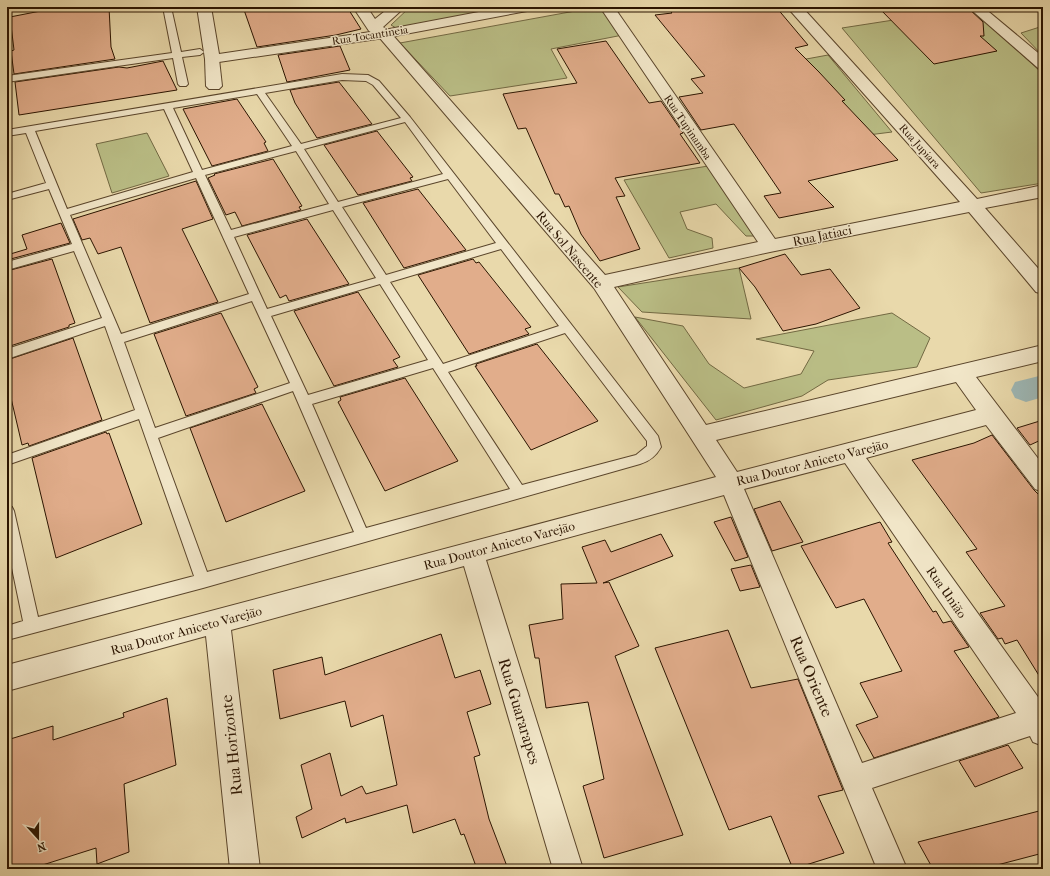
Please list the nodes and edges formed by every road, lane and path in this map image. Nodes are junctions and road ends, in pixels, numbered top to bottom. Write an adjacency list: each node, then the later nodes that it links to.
1 (167, 7): 11 (lane)
2 (204, 7): 10 (street)
3 (360, 7): 9 (street, Rua Sol Nascente)
4 (398, 7): 9 (street)
5 (527, 7): 9 (street, Rua Tocantineia)
6 (607, 7): 33 (street, Rua Tupinamba)
7 (794, 7): 27 (street, Rua Jupiara)
8 (975, 7): 12 (street)
9 (379, 31): 10 (street, Rua Tocantineia); 36 (street, Rua Sol Nascente)
10 (207, 54): 11 (lane); 16 (street)
11 (177, 55): 13 (lane); 14 (lane)
12 (1043, 66)
13 (7, 80)
14 (183, 84)
15 (259, 90): 16 (lane); 18 (lane); 21 (lane)
16 (215, 92): 17 (lane)
17 (168, 107): 19 (lane); 22 (lane)
18 (407, 119): 21 (lane); 23 (lane)
19 (29, 129): 20 (lane); 24 (lane)
20 (7, 133)
21 (298, 147): 22 (lane); 28 (lane)
22 (198, 174): 29 (lane); 30 (lane)
23 (450, 175): 28 (lane); 31 (lane)
24 (53, 184): 26 (lane); 29 (lane)
25 (1043, 191): 27 (street, Rua Jatiaci)
26 (7, 197)
27 (972, 204): 33 (street, Rua Jatiaci); 37 (street, Rua Jupiara)
28 (335, 206): 30 (lane); 35 (lane)
29 (65, 213): 32 (lane)
30 (226, 235): 38 (lane)
31 (504, 245): 35 (lane); 41 (lane)
32 (78, 246): 34 (lane); 40 (lane)
33 (770, 246): 36 (street, Rua Jatiaci)
34 (7, 266)
35 (383, 280): 39 (lane); 45 (lane)
36 (601, 283): 52 (street, Rua Sol Nascente)
37 (1043, 287)
38 (256, 296): 39 (lane); 42 (lane)
39 (264, 314): 47 (lane)
40 (109, 320): 42 (lane); 44 (lane)
41 (567, 328): 45 (lane); 57 (lane)
42 (117, 340): 50 (lane)
43 (1043, 353): 46 (street)
44 (7, 354)
45 (440, 365): 48 (lane); 57 (lane)
46 (965, 378): 49 (street); 52 (street)
47 (297, 385): 48 (lane); 51 (lane)
48 (305, 401): 59 (lane)
49 (988, 410): 53 (street, Rua Doutor Aniceto Varejão); 56 (street)
50 (143, 412): 51 (lane); 54 (lane)
51 (151, 435): 61 (lane)
52 (704, 441): 55 (street, Rua Sol Nascente)
53 (850, 453): 55 (street, Rua Doutor Aniceto Varejão); 66 (street, Rua União)
54 (7, 460)
55 (729, 478): 60 (street, Rua Doutor Aniceto Varejão); 67 (street, Rua Oriente)
56 (1043, 482)
57 (519, 492): 59 (lane)
58 (7, 511): 63 (lane)
59 (362, 535): 61 (lane)
60 (472, 553): 62 (street, Rua Doutor Aniceto Varejão); 69 (street, Rua Guararapes)
61 (203, 581): 63 (lane)
62 (217, 621): 65 (street, Rua Doutor Aniceto Varejão); 68 (street, Rua Horizonte)
63 (32, 626): 64 (lane)
64 (7, 632)
65 (7, 678)
66 (1041, 723): 67 (street)
67 (855, 779): 70 (street, Rua Oriente)
68 (245, 869)
69 (568, 869)
70 (892, 869)

